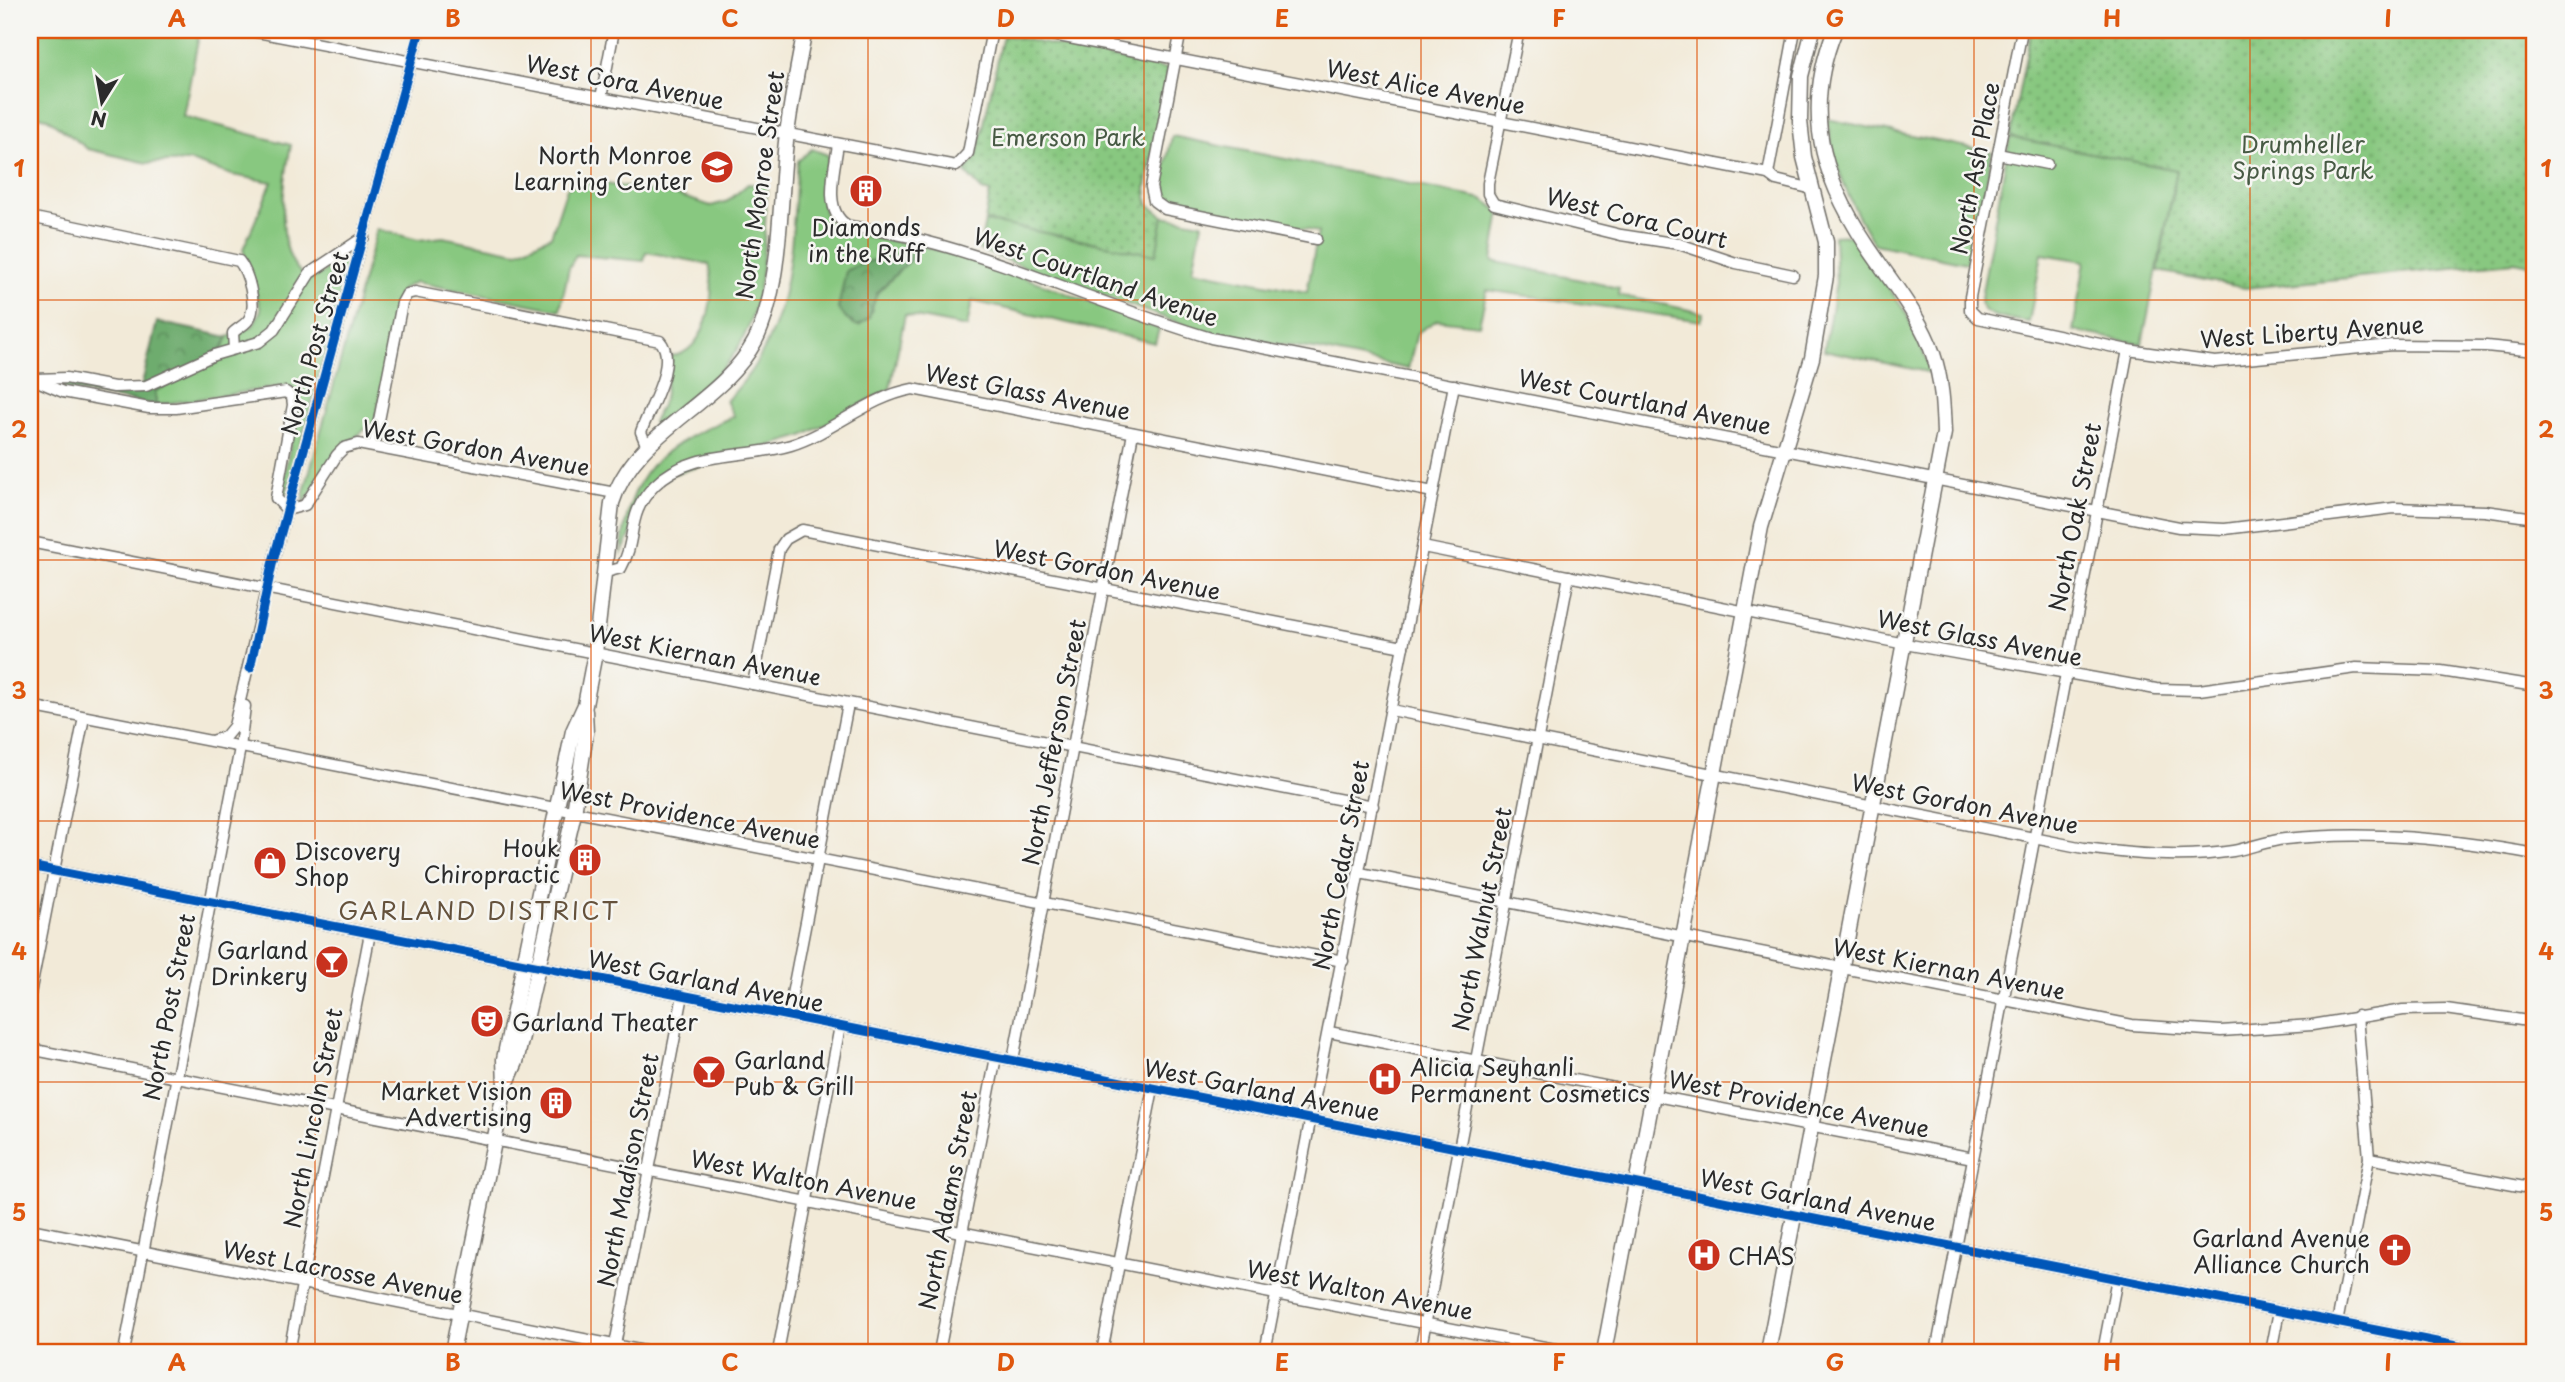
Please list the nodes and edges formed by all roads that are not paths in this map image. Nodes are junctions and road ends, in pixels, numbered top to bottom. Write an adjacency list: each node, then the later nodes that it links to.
1 (246, 30): 14 (street, West Cora Avenue)
2 (420, 30): 14 (street, North Post Street)
3 (614, 30): 15 (street)
4 (805, 30): 17 (main road, North Monroe Street)
5 (992, 30): 18 (street, West Cora Avenue)
6 (1028, 30): 13 (street, West Alice Avenue)
7 (1181, 30): 13 (street)
8 (1519, 30): 16 (street)
9 (1795, 30): 21 (street)
10 (1813, 30): 22 (main road)
11 (1835, 30): 37 (main road)
12 (2022, 30): 19 (street, North Ash Place)
13 (1175, 59): 16 (street, West Alice Avenue); 25 (street)
14 (413, 62): 15 (street, West Cora Avenue); 24 (street, North Post Street)
15 (601, 98): 17 (street, West Cora Avenue)
16 (1502, 123): 21 (street, West Alice Avenue); 26 (street, West Cora Court)
17 (787, 134): 18 (street, West Cora Avenue); 35 (main road, North Monroe Street)
18 (838, 144): 32 (street, West Courtland Avenue)
19 (1998, 154): 20 (street); 27 (street, North Ash Place)
20 (2047, 164)
21 (1768, 174): 22 (street, West Alice Avenue)
22 (1813, 189): 36 (main road)
23 (30, 217): 28 (street)
24 (363, 237): 28 (street); 40 (street, North Post Street)
25 (1316, 239)
26 (1793, 275)
27 (1972, 313): 29 (street, West Liberty Avenue)
28 (234, 349): 31 (street)
29 (2128, 350): 30 (street, West Liberty Avenue); 41 (street, North Oak Street)
30 (2535, 351)
31 (31, 379): 40 (street)
32 (1454, 385): 36 (street, West Courtland Avenue); 38 (street, North Cedar Street)
33 (1133, 433): 38 (street, West Glass Avenue); 45 (street, West Glass Avenue); 48 (street, North Jefferson Street)
34 (374, 446): 35 (street); 39 (street, West Gordon Avenue); 40 (street, West Gordon Avenue)
35 (647, 447): 39 (main road, North Monroe Street)
36 (1782, 449): 37 (street, West Courtland Avenue); 49 (main road)
37 (1937, 481): 41 (street, West Courtland Avenue); 50 (main road)
38 (1433, 492): 44 (street, North Cedar Street)
39 (615, 494): 45 (main road, North Monroe Street)
40 (287, 510): 47 (street, North Post Street)
41 (2095, 513): 42 (street, West Courtland Avenue); 54 (street, North Oak Street)
42 (2535, 518)
43 (30, 542): 47 (street, West Kiernan Avenue)
44 (1423, 547): 46 (street, West Glass Avenue); 51 (street, North Cedar Street)
45 (606, 572): 52 (main road, North Monroe Street)
46 (1569, 576): 49 (street, West Glass Avenue); 62 (street, North Walnut Street)
47 (266, 589): 52 (street, West Kiernan Avenue); 53 (street, North Post Street)
48 (1104, 590): 51 (street, West Gordon Avenue); 55 (street, West Gordon Avenue); 64 (street, North Jefferson Street)
49 (1745, 612): 50 (street, West Glass Avenue); 66 (main road)
50 (1905, 644): 54 (street, West Glass Avenue); 68 (main road)
51 (1403, 647): 60 (street, North Cedar Street)
52 (595, 653): 55 (street, West Kiernan Avenue); 58 (main road, North Monroe Street)
53 (250, 668): 63 (street, North Post Street); 65 (street, North Post Street)
54 (2064, 674): 56 (street, West Glass Avenue); 71 (street, North Oak Street)
55 (752, 684): 57 (street, West Kiernan Avenue)
56 (2535, 686)
57 (848, 704): 64 (street, West Kiernan Avenue); 73 (street)
58 (585, 705): 69 (main road, North Monroe Street); 70 (main road, North Monroe Street)
59 (30, 706): 61 (street, West Providence Avenue)
60 (1391, 710): 62 (street, West Gordon Avenue); 67 (street, North Cedar Street)
61 (84, 717): 63 (street, West Providence Avenue); 75 (street)
62 (1537, 738): 66 (street, West Gordon Avenue); 78 (street, North Walnut Street)
63 (208, 741): 65 (street, West Providence Avenue)
64 (1074, 747): 67 (street, West Kiernan Avenue); 79 (street, North Jefferson Street)
65 (240, 748): 69 (street, West Providence Avenue); 77 (street, North Post Street)
66 (1713, 774): 68 (street, West Gordon Avenue); 81 (main road)
67 (1373, 806): 76 (street, North Cedar Street)
68 (1875, 806): 71 (street, West Gordon Avenue); 85 (main road)
69 (557, 810): 70 (street, West Providence Avenue); 83 (main road, North Monroe Street)
70 (574, 813): 73 (street, West Providence Avenue); 84 (main road, North Monroe Street)
71 (2034, 837): 72 (street, West Gordon Avenue); 88 (street, North Oak Street)
72 (2535, 854)
73 (818, 860): 79 (street, West Providence Avenue); 89 (street)
74 (30, 866): 75 (street, West Garland Avenue)
75 (54, 871): 77 (street, West Garland Avenue); 86 (street)
76 (1360, 873): 78 (street, West Kiernan Avenue); 82 (street, North Cedar Street)
77 (210, 901): 80 (street, West Garland Avenue); 98 (street, North Post Street)
78 (1505, 902): 81 (street, West Kiernan Avenue); 97 (street, North Walnut Street)
79 (1043, 903): 82 (street, West Providence Avenue); 96 (street, North Jefferson Street)
80 (370, 933): 83 (street, West Garland Avenue); 102 (street, North Lincoln Street)
81 (1682, 936): 85 (street, West Kiernan Avenue); 101 (main road)
82 (1343, 961): 93 (street, North Cedar Street)
83 (523, 964): 84 (street, West Garland Avenue); 99 (main road, North Monroe Street)
84 (540, 967): 87 (street, West Garland Avenue); 99 (main road, North Monroe Street)
85 (1843, 969): 88 (street, West Kiernan Avenue); 104 (main road)
86 (30, 994)
87 (682, 995): 89 (street, West Garland Avenue); 109 (street, North Madison Street)
88 (2003, 1001): 90 (street, West Kiernan Avenue); 107 (street, North Oak Street)
89 (788, 1016): 92 (street, West Garland Avenue)
90 (2357, 1016): 91 (street, West Kiernan Avenue); 108 (street)
91 (2535, 1021)
92 (840, 1026): 95 (street, West Garland Avenue); 112 (street)
93 (1329, 1032): 97 (street, West Providence Avenue); 103 (street, North Cedar Street)
94 (30, 1049): 98 (street, West Walton Avenue)
95 (996, 1057): 96 (street, West Garland Avenue); 115 (street, North Adams Street)
96 (1013, 1060): 100 (street, West Garland Avenue)
97 (1475, 1060): 101 (street, West Providence Avenue); 106 (street, North Walnut Street)
98 (177, 1077): 102 (street, West Walton Avenue); 117 (street, North Post Street)
99 (505, 1087): 105 (main road, North Monroe Street)
100 (1153, 1088): 103 (street, West Garland Avenue); 118 (street)
101 (1652, 1095): 104 (street, West Providence Avenue); 110 (main road)
102 (335, 1108): 105 (street, West Walton Avenue); 120 (street, North Lincoln Street)
103 (1312, 1119): 106 (street, West Garland Avenue); 121 (street, North Cedar Street)
104 (1813, 1126): 107 (street, West Providence Avenue); 113 (main road)
105 (494, 1140): 109 (street, West Walton Avenue); 123 (main road, North Monroe Street)
106 (1458, 1147): 110 (street, West Garland Avenue); 125 (street, North Walnut Street)
107 (1973, 1158): 116 (street, North Oak Street)
108 (2369, 1158): 111 (street); 124 (street)
109 (648, 1171): 112 (street, West Walton Avenue); 127 (street, North Madison Street)
110 (1635, 1182): 113 (street, West Garland Avenue); 138 (main road)
111 (2535, 1189)
112 (808, 1201): 115 (street, West Walton Avenue); 132 (street)
113 (1796, 1214): 116 (street, West Garland Avenue); 139 (main road)
114 (30, 1229): 117 (street, West Lacrosse Avenue)
115 (962, 1231): 118 (street, West Walton Avenue); 133 (street, North Adams Street)
116 (1956, 1246): 119 (street, West Garland Avenue); 140 (street, North Oak Street)
117 (141, 1252): 120 (street, West Lacrosse Avenue); 128 (street, North Post Street)
118 (1119, 1263): 121 (street, West Walton Avenue); 134 (street)
119 (2117, 1278): 122 (street, West Garland Avenue); 141 (street)
120 (302, 1284): 123 (street, West Lacrosse Avenue); 129 (street, North Lincoln Street)
121 (1276, 1294): 125 (street, West Walton Avenue); 135 (street, North Cedar Street)
122 (2279, 1311): 124 (street, West Garland Avenue); 142 (street)
123 (460, 1315): 127 (street, West Lacrosse Avenue); 130 (main road, North Monroe Street)
124 (2337, 1323): 126 (street, West Garland Avenue)
125 (1425, 1324): 136 (street, North Walnut Street); 137 (street, West Walton Avenue)
126 (2439, 1348): 143 (street, West Garland Avenue)
127 (614, 1349): 131 (street, West Lacrosse Avenue)
128 (124, 1352)
129 (289, 1352)
130 (452, 1352)
131 (649, 1352)
132 (778, 1352)
133 (939, 1352)
134 (1102, 1352)
135 (1265, 1352)
136 (1420, 1352)
137 (1570, 1352)
138 (1604, 1352)
139 (1768, 1352)
140 (1936, 1352)
141 (2103, 1352)
142 (2271, 1352)
143 (2487, 1352)

